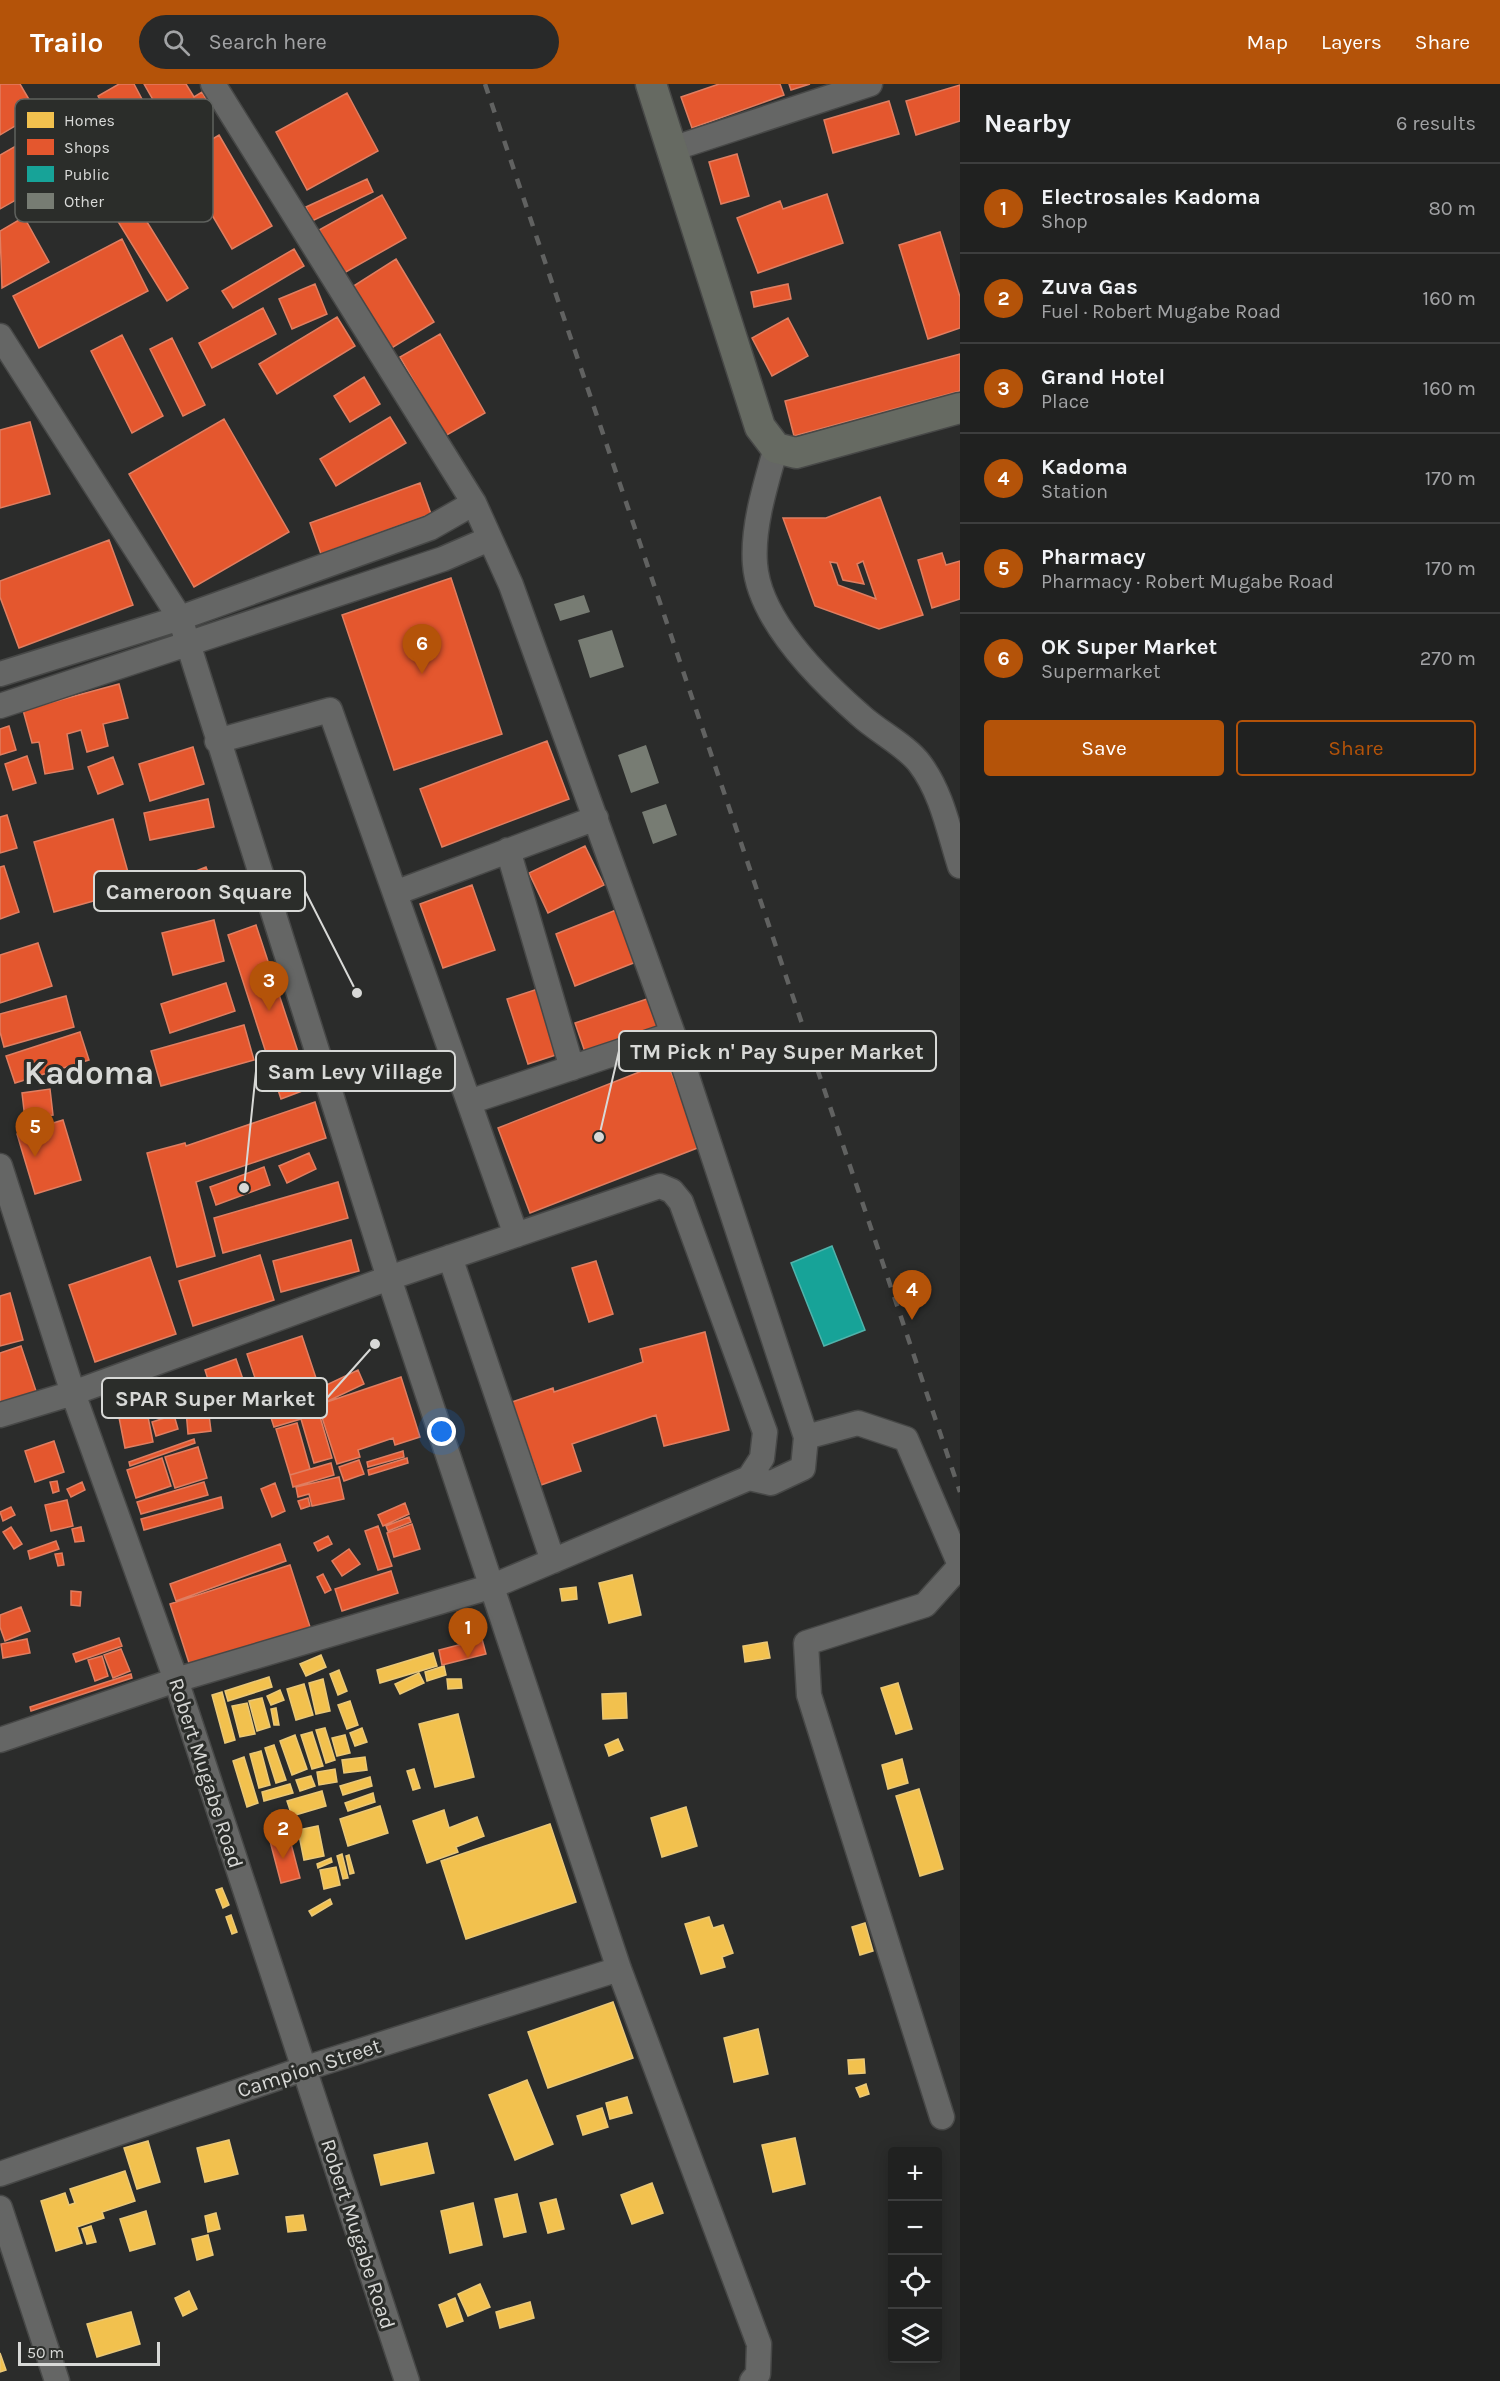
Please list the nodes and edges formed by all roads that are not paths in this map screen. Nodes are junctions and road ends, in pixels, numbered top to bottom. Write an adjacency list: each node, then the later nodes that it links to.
1 (213, 84): 9 (street)
2 (651, 84): 5 (main road)
3 (870, 84): 4 (street)
4 (829, 90): 5 (street)
5 (672, 149): 8 (main road)
6 (0, 336): 11 (street)
7 (960, 408): 8 (main road)
8 (776, 448): 18 (street)
9 (474, 503): 10 (street); 11 (street)
10 (489, 539): 12 (street); 16 (street)
11 (180, 618): 12 (street); 13 (street)
12 (188, 642): 14 (street); 15 (street)
13 (0, 674)
14 (0, 706)
15 (217, 741): 19 (street); 26 (street)
16 (596, 818): 17 (street); 20 (street)
17 (508, 850): 19 (street); 21 (street)
18 (960, 866)
19 (395, 893): 22 (street)
20 (673, 1034): 21 (street); 29 (street)
21 (572, 1068): 22 (street)
22 (469, 1102): 24 (street)
23 (0, 1166): 27 (street, Robert Mugabe Road)
24 (516, 1235): 25 (street); 30 (street)
25 (450, 1257): 26 (street); 31 (street)
26 (389, 1278): 27 (street); 33 (street)
27 (73, 1393): 28 (street); 34 (street, Robert Mugabe Road)
28 (0, 1415)
29 (806, 1437): 30 (street); 32 (street)
30 (749, 1478): 31 (street)
31 (553, 1561): 33 (street)
32 (960, 1566): 38 (street)
33 (493, 1586): 34 (street); 36 (street)
34 (176, 1680): 35 (street); 37 (street, Robert Mugabe Road)
35 (0, 1740)
36 (619, 1969): 37 (street, Campion Street); 41 (street)
37 (303, 2069): 39 (street, Campion Street); 43 (street, Robert Mugabe Road)
38 (942, 2117)
39 (0, 2174)
40 (0, 2208): 42 (street)
41 (755, 2377)
42 (57, 2381)
43 (407, 2381)

